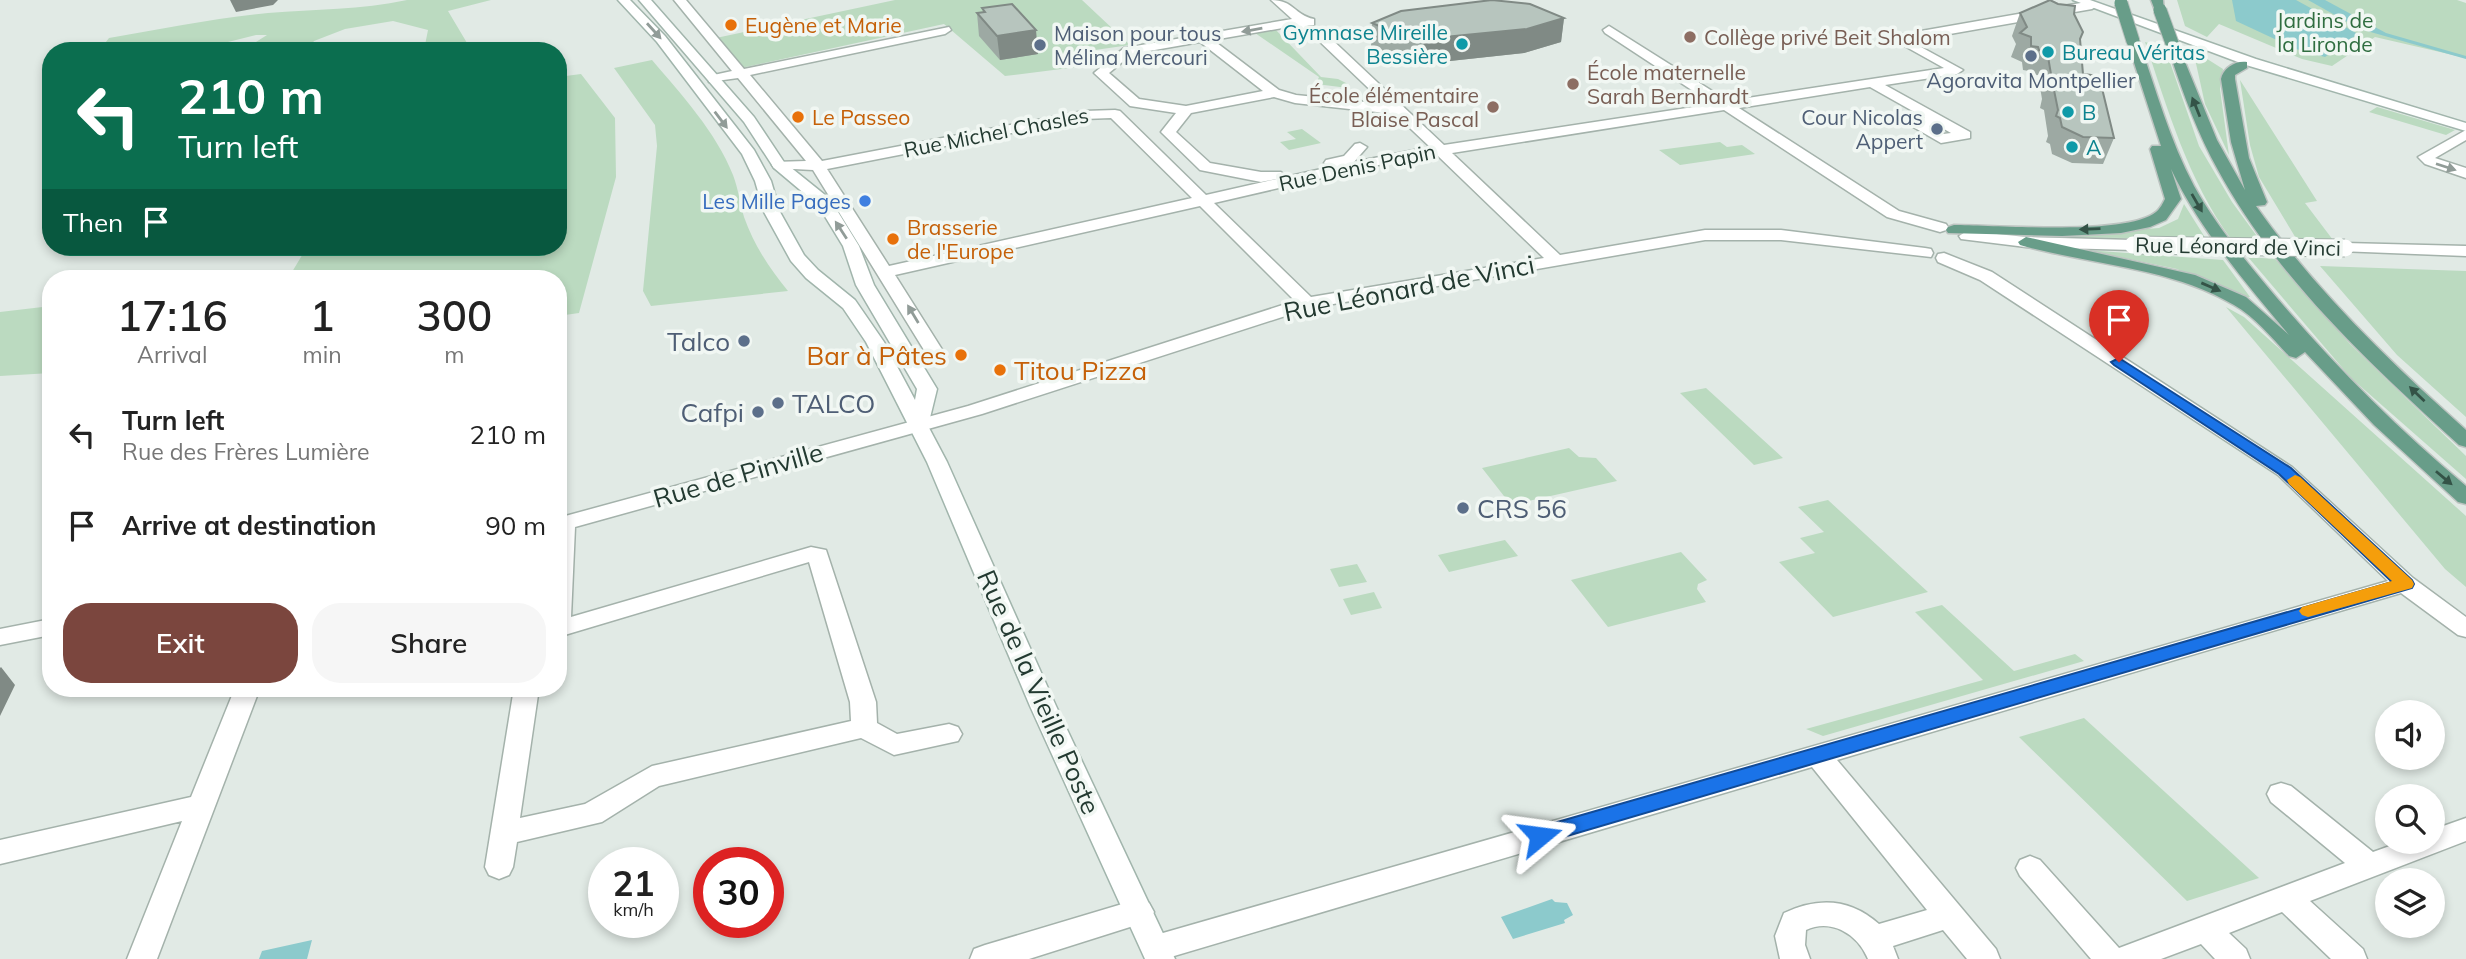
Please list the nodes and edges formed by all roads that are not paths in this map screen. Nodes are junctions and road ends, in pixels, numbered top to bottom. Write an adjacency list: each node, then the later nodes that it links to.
1 (624, 0): 51 (street, Rue de la Vieille Poste, one-way to 51)
2 (674, 0): 7 (street)
3 (680, 0): 13 (street)
4 (1277, 0): 10 (street)
5 (2079, 0): 8 (street)
6 (2120, 1): 27 (main road, bridge)
7 (649, 4): 15 (street)
8 (2092, 5): 16 (street); 19 (street, Rue Denis Papin)
9 (2158, 5): 35 (main road, one-way to 9, bridge)
10 (1302, 21): 14 (street, one-way to 14); 23 (street)
11 (945, 30): 17 (street)
12 (1609, 30): 21 (street)
13 (710, 36): 15 (street); 17 (street)
14 (1202, 38): 20 (street); 22 (street)
15 (681, 42): 18 (street)
16 (2246, 64): 25 (street); 35 (main road)
17 (742, 73): 18 (street); 31 (street)
18 (714, 79): 30 (street)
19 (1872, 83): 21 (street, Rue Denis Papin); 24 (street)
20 (1274, 93): 22 (street); 23 (street)
21 (1727, 106): 29 (street, Rue Denis Papin); 36 (street)
22 (1186, 110): 28 (street)
23 (1399, 110): 29 (street)
24 (1938, 121)
25 (2466, 127)
26 (2466, 134): 32 (street, one-way to 32)
27 (2167, 141): 37 (main road, one-way to 37); 52 (main road, one-way to 52)
28 (1360, 147)
29 (1440, 149): 34 (street, Rue Denis Papin); 45 (street)
30 (779, 165): 31 (street); 33 (street)
31 (818, 166): 33 (street); 34 (street, Rue Michel Chasles); 46 (street)
32 (2466, 173)
33 (796, 179): 48 (street, one-way to 33)
34 (1205, 201): 46 (street, Rue Denis Papin); 49 (street, Rue Michel Chasles)
35 (2251, 209): 53 (main road, one-way to 35)
36 (1893, 214): 37 (street); 38 (street)
37 (1954, 231): 38 (street, Rue Léonard de Vinci); 39 (street, Rue Léonard de Vinci); 43 (street)
38 (1905, 236): 40 (street, Rue Léonard de Vinci); 42 (street)
39 (2018, 241): 41 (street, Rue Léonard de Vinci, bridge); 43 (street, Rue Léonard de Vinci); 52 (main road, one-way to 52)
40 (1871, 245): 42 (street, Rue Léonard de Vinci); 45 (street, Rue Léonard de Vinci)
41 (2466, 251)
42 (1924, 253): 44 (street, Rue Léonard de Vinci)
43 (1975, 253): 44 (street, Rue Léonard de Vinci); 47 (street)
44 (1944, 258): 47 (street)
45 (1555, 259): 49 (street, Rue Léonard de Vinci)
46 (889, 276): 48 (street); 50 (street, one-way to 46)
47 (1986, 276): 56 (street)
48 (865, 285): 50 (street)
49 (1307, 303): 51 (street, Rue Léonard de Vinci)
50 (914, 366): 51 (street)
51 (919, 425): 55 (street, Rue de Pinville); 75 (street, Rue de la Vieille Poste)
52 (2385, 426): 54 (main road, one-way to 54)
53 (2466, 441)
54 (2466, 497)
55 (567, 522)
56 (2405, 584): 59 (street); 65 (street)
57 (567, 627): 63 (street)
58 (42, 629): 60 (street)
59 (2466, 629)
60 (0, 637)
61 (244, 697): 67 (street)
62 (525, 697): 69 (street)
63 (864, 728): 64 (street); 69 (street)
64 (949, 734)
65 (1817, 755): 76 (street); 79 (street)
66 (2281, 794): 73 (street)
67 (203, 805): 70 (street); 80 (street)
68 (2466, 829): 73 (street)
69 (504, 833): 71 (street)
70 (0, 852)
71 (499, 867)
72 (2030, 867): 84 (street)
73 (2370, 867): 74 (street)
74 (2287, 898): 77 (street); 87 (street)
75 (1139, 912): 79 (street, Rue de la Vieille Poste); 81 (street)
76 (1948, 916): 78 (street); 83 (street)
77 (2206, 929): 85 (street); 86 (street)
78 (1879, 949): 82 (street)
79 (1158, 954)
80 (142, 959)
81 (985, 959)
82 (1795, 959)
83 (1985, 959)
84 (2110, 959)
85 (2126, 959)
86 (2235, 959)
87 (2352, 959)

